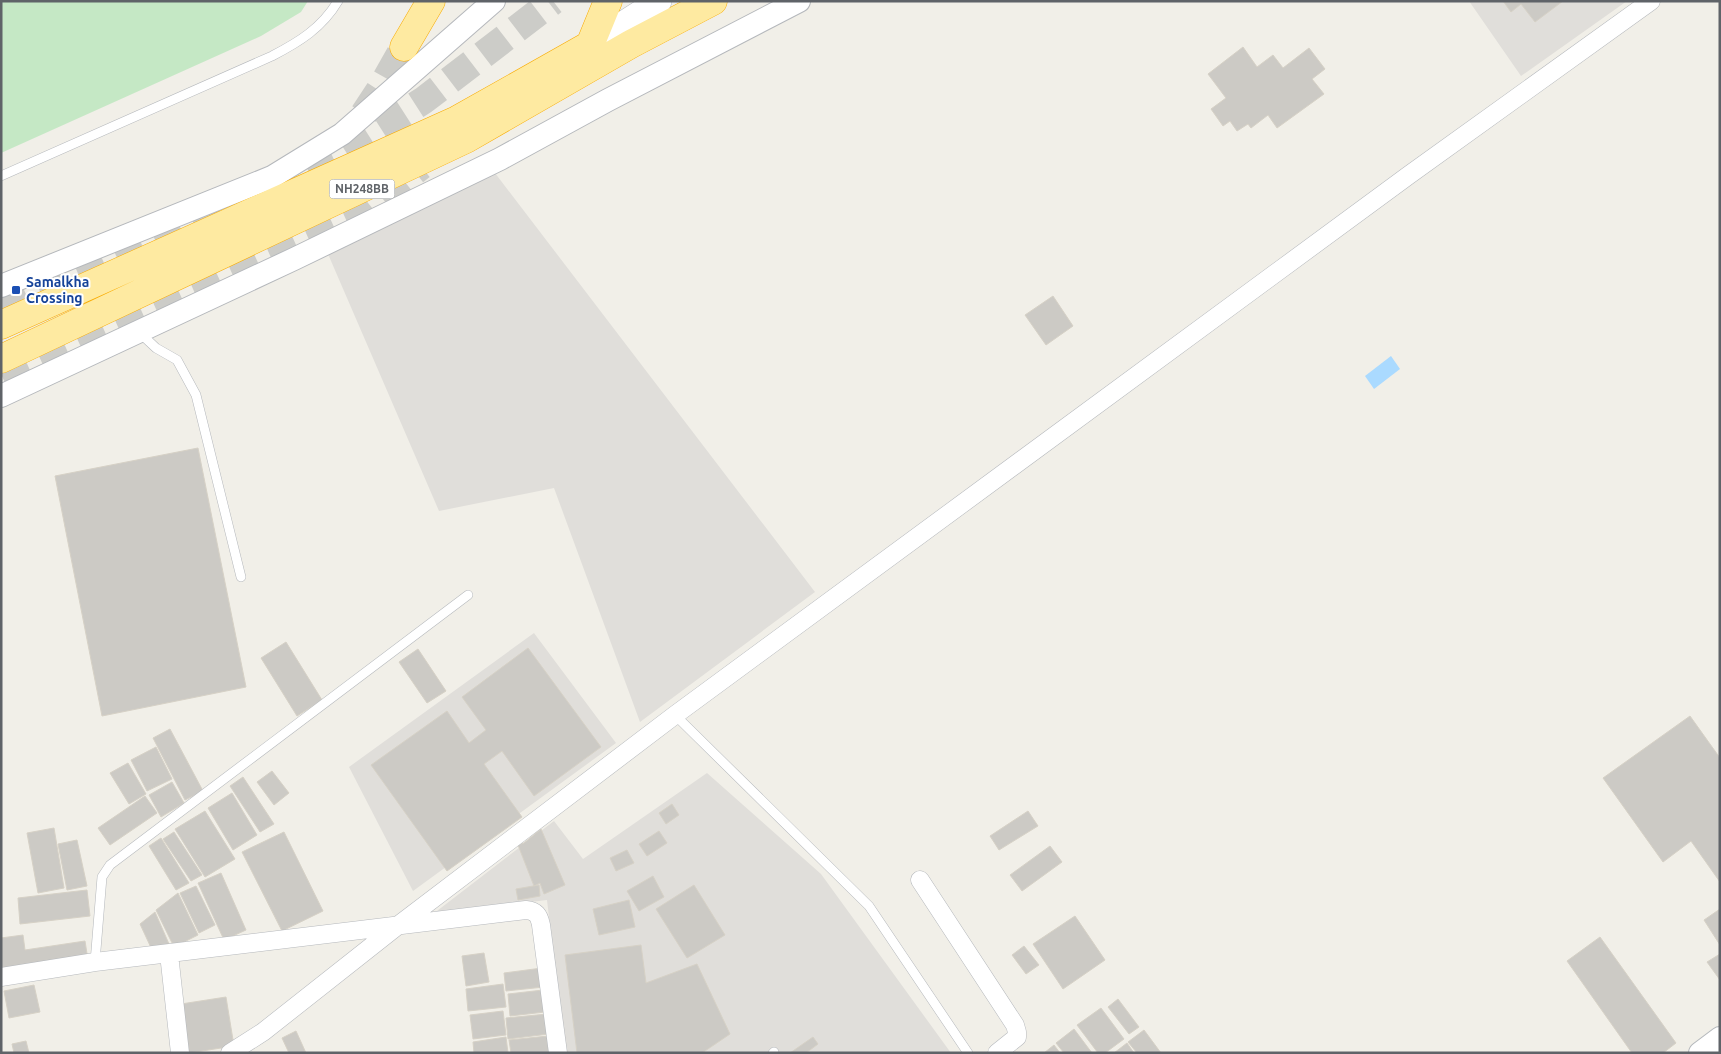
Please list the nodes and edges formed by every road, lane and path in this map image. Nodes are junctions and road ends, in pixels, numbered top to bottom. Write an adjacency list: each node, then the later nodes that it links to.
1 (338, 1): 11 (lane)
2 (431, 1): 10 (highway)
3 (494, 1): 12 (street)
4 (608, 1): 9 (highway)
5 (659, 1): 9 (main road)
6 (713, 1): 15 (highway, NH248BB)
7 (799, 1): 14 (street)
8 (1651, 1): 19 (street)
9 (590, 45): 13 (highway, NH248BB)
10 (404, 47)
11 (1, 176)
12 (1, 286)
13 (1, 325)
14 (138, 331): 16 (street); 17 (lane)
15 (1, 359)
16 (1, 398)
17 (241, 577)
18 (468, 595): 23 (lane)
19 (675, 715): 21 (street); 29 (lane)
20 (920, 880): 30 (street)
21 (396, 927): 22 (street); 27 (street); 28 (street)
22 (169, 954): 23 (street); 26 (street)
23 (95, 962): 24 (street)
24 (1, 977)
25 (1720, 1038): 31 (street)
26 (180, 1053)
27 (230, 1053)
28 (558, 1053)
29 (968, 1053)
30 (997, 1053)
31 (1700, 1053)

